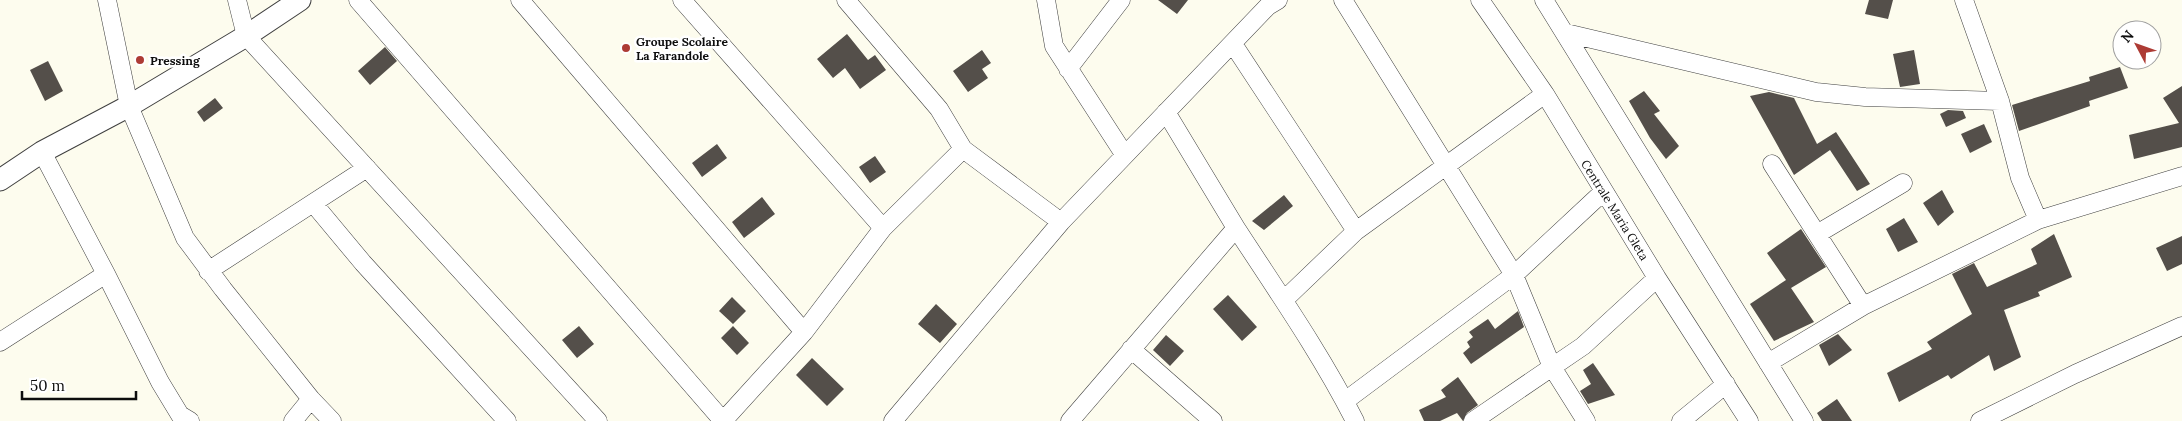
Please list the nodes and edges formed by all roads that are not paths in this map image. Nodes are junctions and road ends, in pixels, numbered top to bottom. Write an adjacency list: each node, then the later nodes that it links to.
1 (107, 0): 21 (street)
2 (237, 0): 16 (street)
3 (300, 0): 16 (street)
4 (358, 0): 60 (street)
5 (520, 0): 47 (street)
6 (682, 0): 36 (street)
7 (846, 0): 23 (street)
8 (1121, 0): 18 (street)
9 (1343, 0): 27 (street)
10 (1480, 0): 19 (street, Centrale Maria Gleta)
11 (1544, 0): 15 (street)
12 (1964, 0): 20 (street)
13 (1045, 1): 18 (street)
14 (1267, 2): 17 (street)
15 (1566, 32): 20 (street); 50 (street)
16 (246, 36): 21 (street); 28 (street)
17 (1234, 44): 22 (street); 38 (street)
18 (1068, 69): 25 (street)
19 (1544, 94): 27 (street); 32 (street, Centrale Maria Gleta)
20 (2000, 101): 34 (street)
21 (129, 106): 24 (street); 40 (street)
22 (1166, 112): 25 (street); 37 (street)
23 (963, 148): 35 (street); 36 (street)
24 (42, 152): 30 (street); 41 (street)
25 (1124, 154): 35 (street)
26 (1772, 164): 39 (street)
27 (1446, 165): 38 (street); 42 (street)
28 (367, 168): 33 (street); 59 (street)
29 (2182, 176): 34 (street)
30 (0, 180)
31 (1903, 183): 39 (street)
32 (1603, 192): 42 (street); 43 (street, Centrale Maria Gleta)
33 (313, 203): 40 (street); 58 (street)
34 (2038, 220): 45 (street)
35 (1061, 222): 61 (street)
36 (883, 228): 47 (street)
37 (1236, 228): 44 (street); 49 (street)
38 (1356, 231): 44 (street)
39 (1817, 234): 45 (street)
40 (208, 271): 53 (street)
41 (106, 274): 48 (street); 55 (street)
42 (1514, 275): 51 (street); 54 (street)
43 (1657, 278): 51 (street); 52 (street, Centrale Maria Gleta)
44 (1284, 300): 54 (street)
45 (1863, 306): 50 (street)
46 (2182, 326): 70 (street)
47 (804, 332): 60 (street)
48 (0, 342)
49 (1131, 349): 62 (street); 63 (street)
50 (1768, 363): 69 (street)
51 (1552, 367): 65 (street); 66 (street)
52 (1726, 384): 67 (street); 68 (street, Centrale Maria Gleta)
53 (311, 399): 56 (street); 57 (street)
54 (1344, 401): 64 (street)
55 (185, 419)
56 (292, 421)
57 (332, 421)
58 (507, 421)
59 (598, 421)
60 (723, 421)
61 (893, 421)
62 (1070, 421)
63 (1213, 421)
64 (1354, 421)
65 (1473, 421)
66 (1586, 421)
67 (1681, 421)
68 (1750, 421)
69 (1804, 421)
70 (1980, 421)

